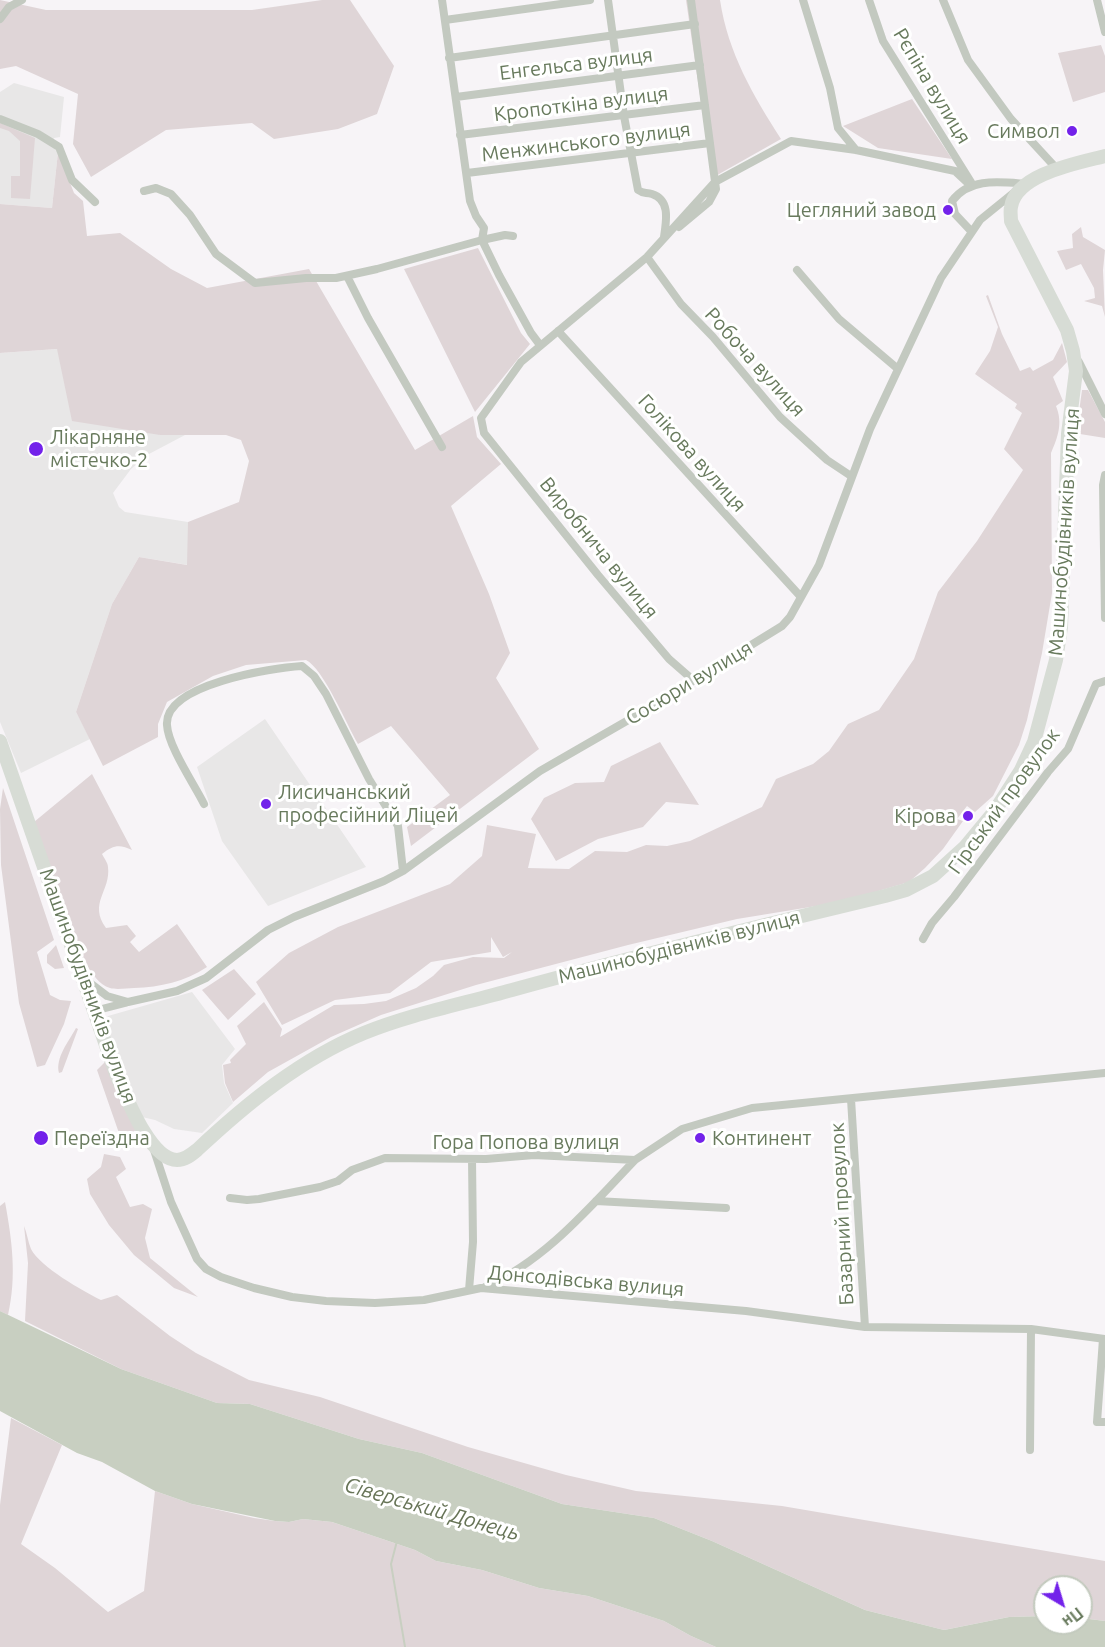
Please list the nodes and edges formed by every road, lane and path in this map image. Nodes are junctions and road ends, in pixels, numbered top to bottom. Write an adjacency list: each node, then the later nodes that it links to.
1 (22, 0): 10 (street)
2 (442, 0): 11 (street)
3 (590, 0): 11 (street)
4 (608, 0): 14 (street)
5 (692, 0): 12 (street)
6 (803, 0): 24 (street)
7 (869, 0): 31 (street, Рєпіна вулиця)
8 (943, 0): 27 (street)
9 (1097, 0): 13 (street)
10 (0, 19)
11 (445, 20): 15 (street)
12 (694, 24): 14 (street); 16 (street)
13 (1105, 32)
14 (614, 36): 15 (street); 17 (street)
15 (449, 58): 18 (street)
16 (700, 65): 17 (street, Енгельса вулиця); 19 (street)
17 (620, 75): 18 (street, Енгельса вулиця); 20 (street)
18 (456, 97): 22 (street)
19 (705, 105): 20 (street, Кропоткіна вулиця); 23 (street)
20 (624, 116): 22 (street, Кропоткіна вулиця); 25 (street)
21 (0, 119): 33 (street)
22 (460, 135): 28 (street)
23 (710, 143): 25 (street, Менжинського вулиця); 29 (street)
24 (856, 150): 29 (street); 31 (street)
25 (630, 152): 28 (street, Менжинського вулиця); 36 (street)
26 (1105, 156): 27 (main road, Сосюри вулиця)
27 (1057, 169): 30 (main road, Сосюри вулиця)
28 (466, 173): 37 (street)
29 (715, 182): 36 (street)
30 (1027, 184): 31 (street); 34 (street, Сосюри вулиця); 43 (main road, Машинобудівників вулиця)
31 (971, 185): 34 (street)
32 (144, 191): 40 (street)
33 (95, 202)
34 (971, 231): 44 (street, Сосюри вулиця)
35 (513, 236): 37 (street)
36 (664, 238): 38 (street)
37 (482, 240): 40 (street); 42 (street)
38 (647, 257): 41 (street); 48 (street, Робоча вулиця)
39 (797, 270): 44 (street)
40 (347, 276): 46 (street)
41 (558, 331): 42 (street); 49 (street, Голікова вулиця)
42 (540, 345): 51 (street, Виробнича вулиця)
43 (1073, 351): 45 (street); 62 (main road, Машинобудівників вулиця)
44 (898, 369): 48 (street, Сосюри вулиця)
45 (1105, 414)
46 (442, 447)
47 (1105, 475): 50 (street)
48 (851, 476): 49 (street, Сосюри вулиця)
49 (801, 597): 51 (street, Сосюри вулиця)
50 (1105, 618)
51 (693, 680): 55 (street, Сосюри вулиця)
52 (1105, 681): 56 (street, Гірський провулок)
53 (0, 741): 57 (main road, Машинобудівників вулиця)
54 (204, 804): 55 (street)
55 (403, 871): 58 (street, Сосюри вулиця)
56 (923, 939)
57 (81, 976): 58 (street); 59 (main road, Машинобудівників вулиця)
58 (128, 1002): 59 (street, Сосюри вулиця)
59 (94, 1011): 62 (main road, Машинобудівників вулиця)
60 (1105, 1073): 61 (street, Гора Попова вулиця)
61 (851, 1099): 64 (street, Гора Попова вулиця); 70 (street, Базарний провулок)
62 (152, 1143): 69 (street, Донсодівська вулиця)
63 (472, 1159): 64 (street, Гора Попова вулиця); 65 (street, Гора Попова вулиця); 69 (street)
64 (635, 1160): 66 (street)
65 (230, 1198)
66 (596, 1201): 67 (street); 68 (street)
67 (726, 1208)
68 (482, 1288): 69 (street, Донсодівська вулиця); 70 (street, Донсодівська вулиця)
69 (470, 1290)
70 (865, 1327): 71 (street, Донсодівська вулиця)
71 (1031, 1329): 72 (street, Донсодівська вулиця); 74 (street)
72 (1104, 1339): 73 (street)
73 (1105, 1422)
74 (1030, 1450)

